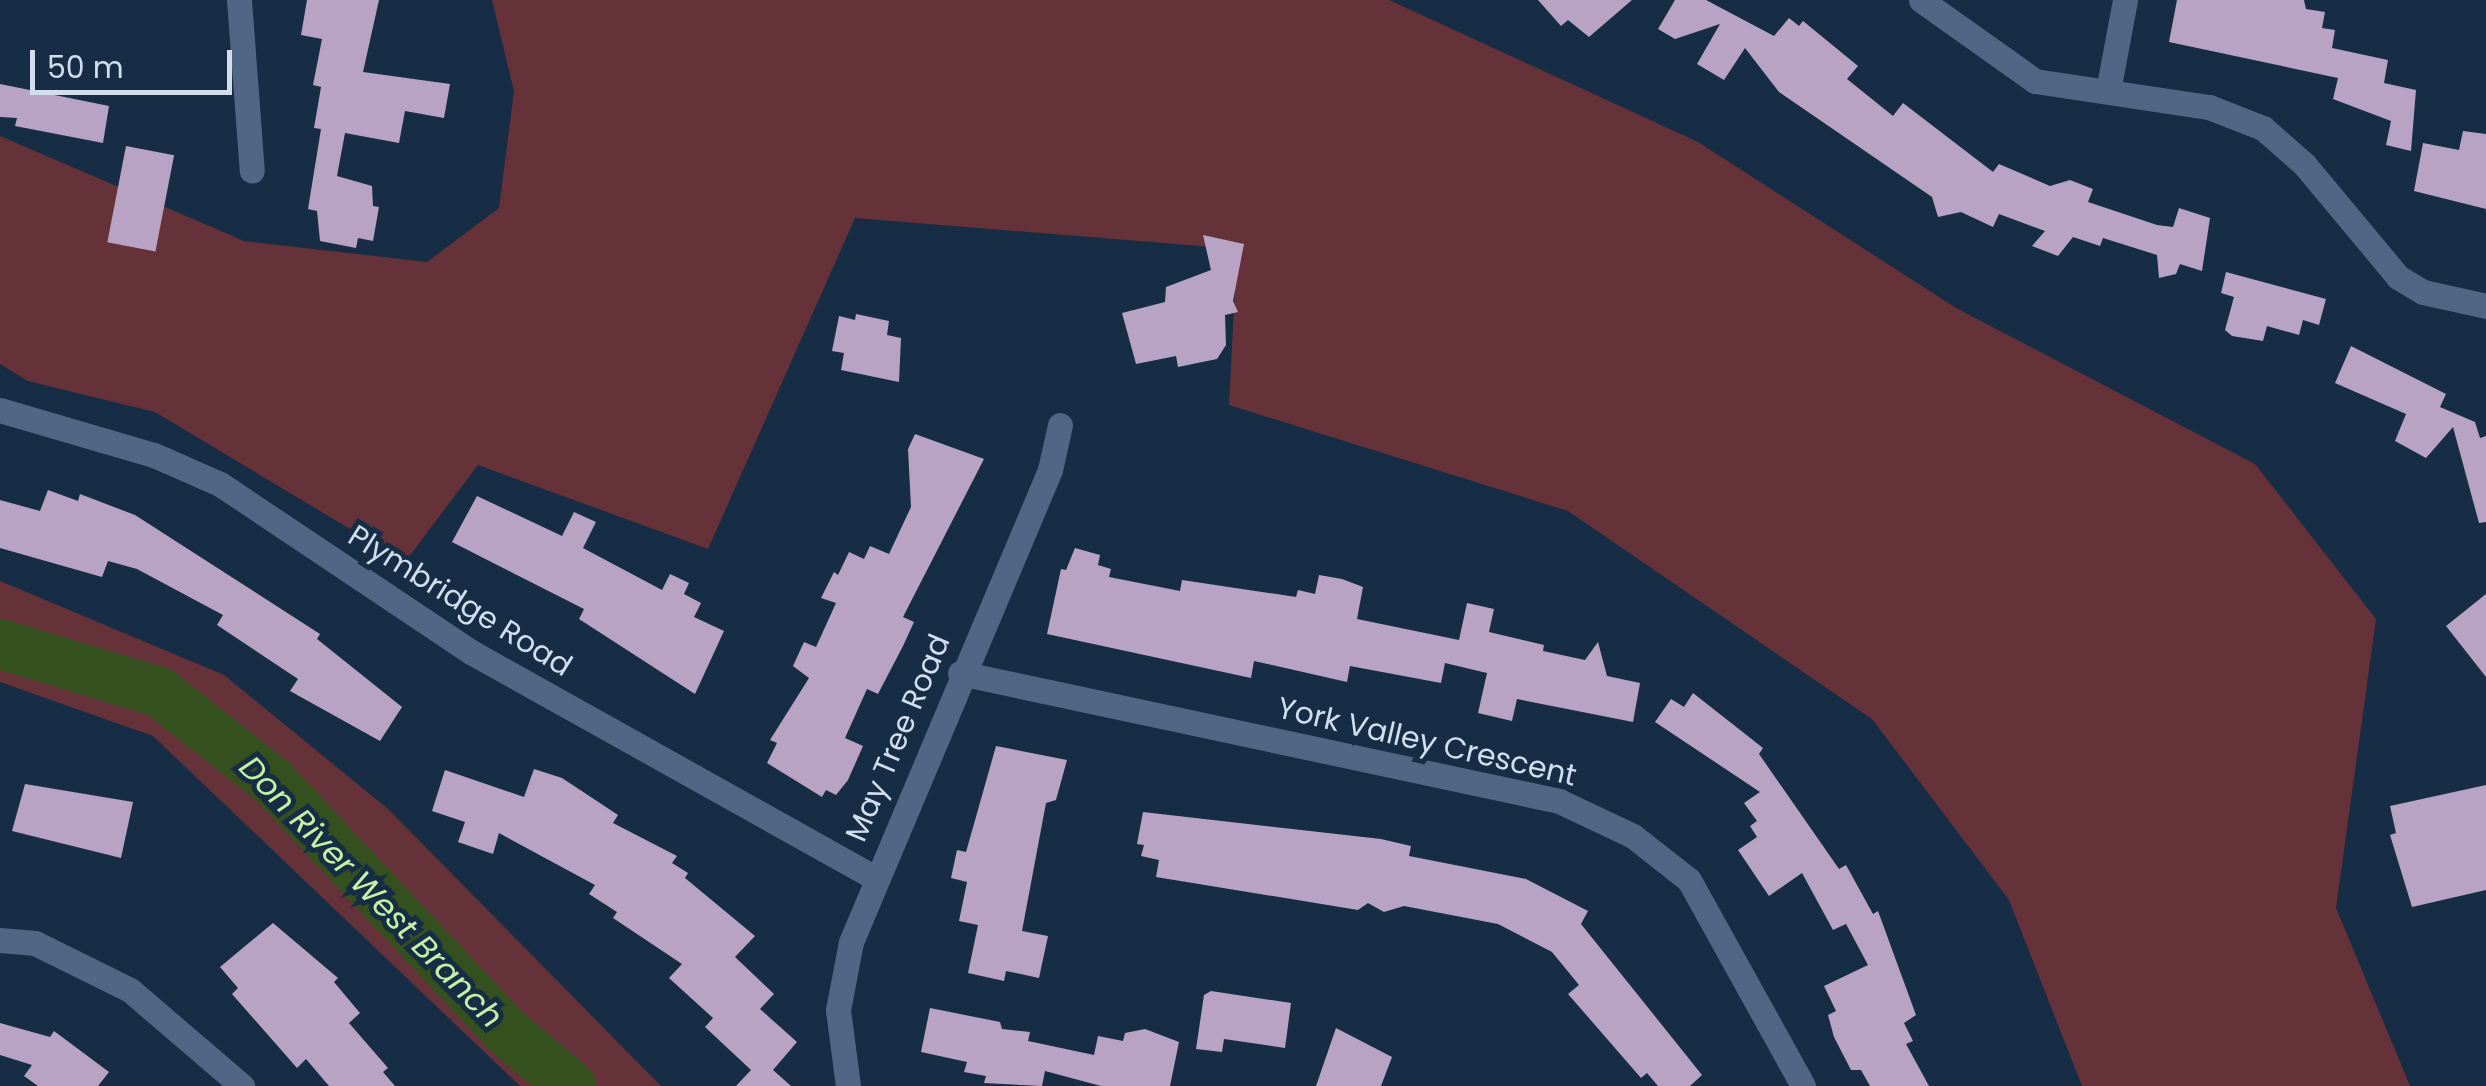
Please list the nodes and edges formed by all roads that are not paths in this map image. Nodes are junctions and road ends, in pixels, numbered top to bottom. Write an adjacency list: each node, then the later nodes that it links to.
1 (239, 0): 5 (street)
2 (1921, 0): 4 (street)
3 (2125, 0): 4 (street)
4 (2108, 91): 6 (street)
5 (252, 170)
6 (2486, 306)
7 (0, 410): 10 (street, Plymbridge Road)
8 (1060, 425): 9 (street, May Tree Road)
9 (960, 672): 10 (street, May Tree Road); 14 (street, York Valley Crescent)
10 (875, 878): 13 (street, May Tree Road)
11 (0, 940): 12 (street)
12 (242, 1086)
13 (848, 1086)
14 (1803, 1086)

